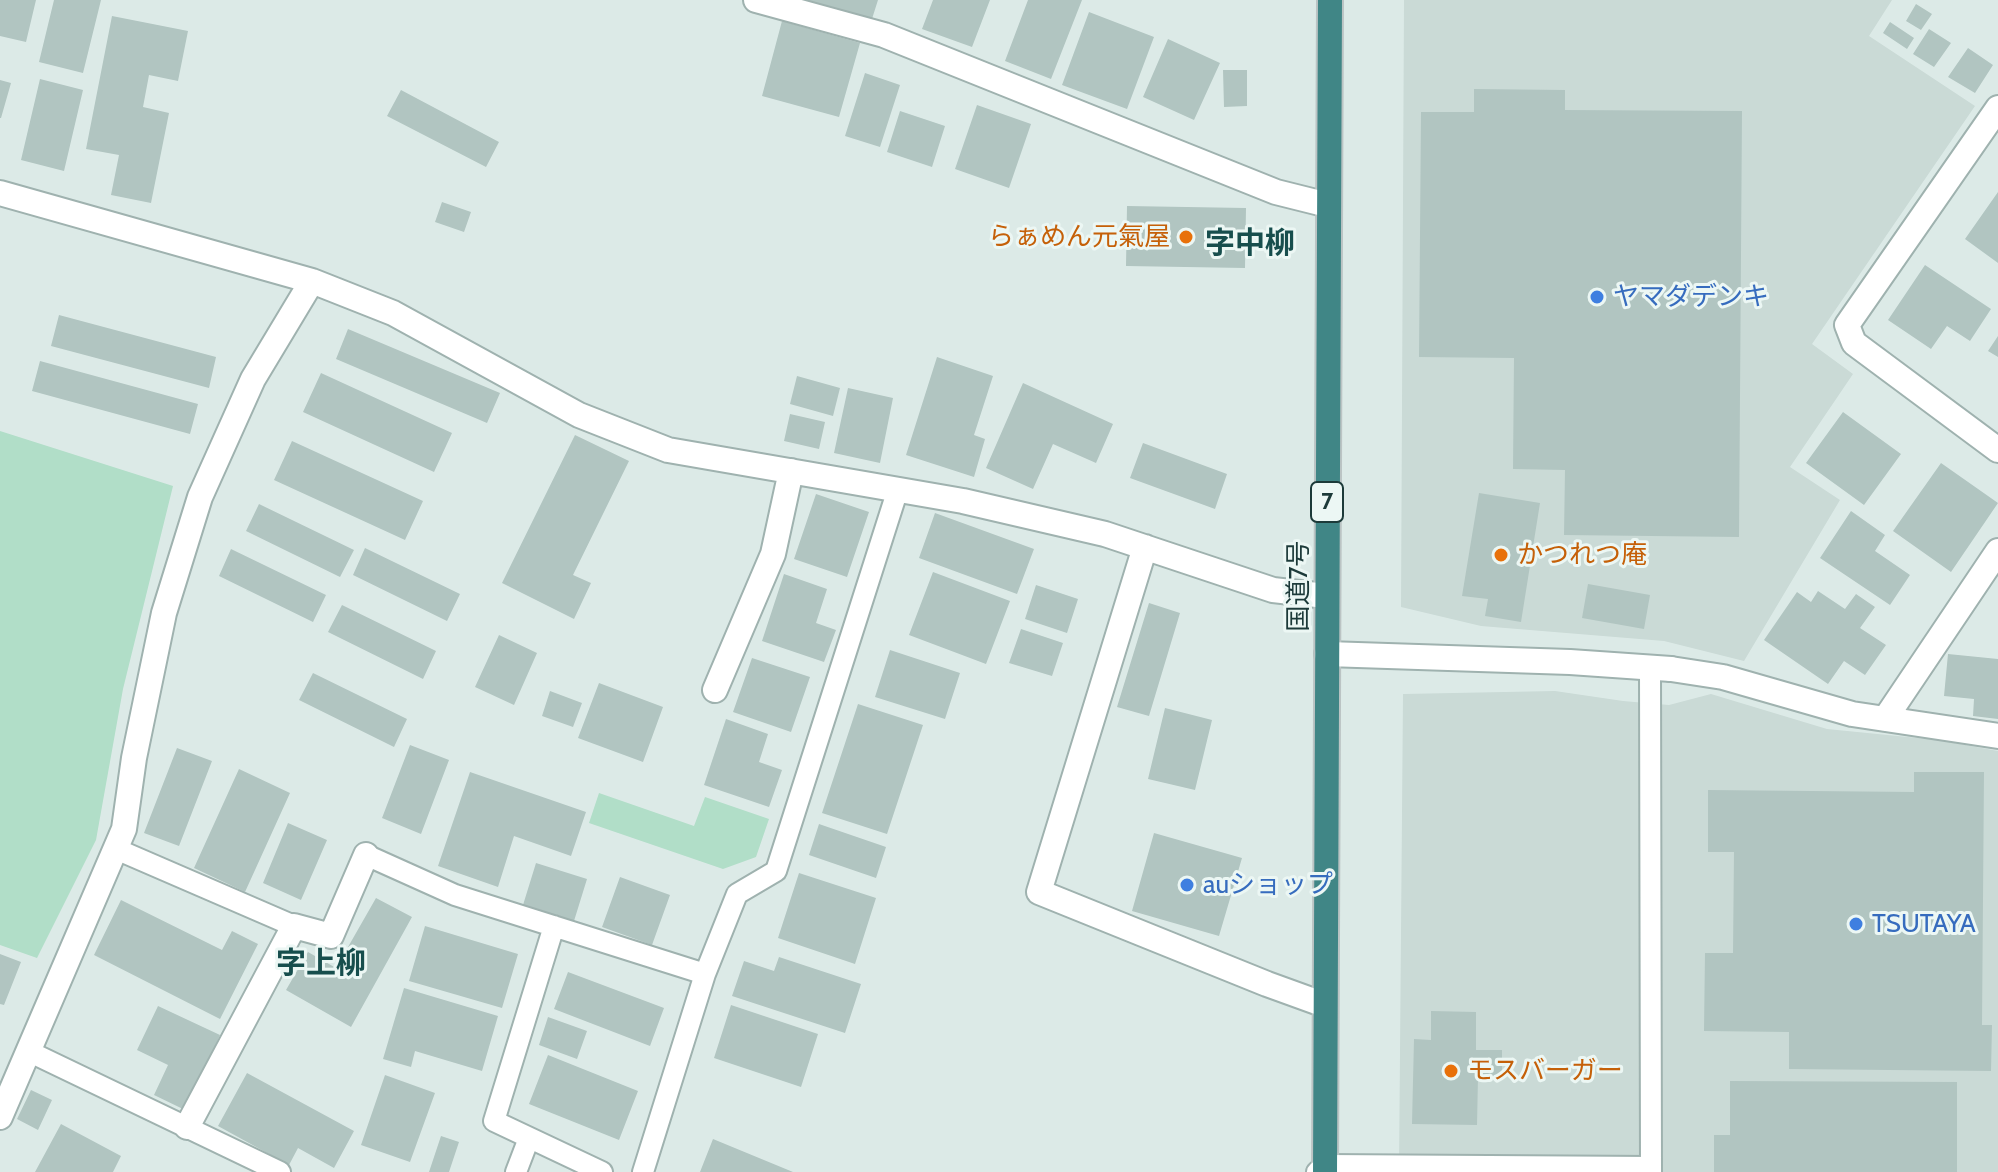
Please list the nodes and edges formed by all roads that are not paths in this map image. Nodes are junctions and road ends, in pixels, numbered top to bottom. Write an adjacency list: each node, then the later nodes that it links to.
1 (756, 0): 5 (street)
2 (1330, 0): 5 (highway, 国道7号 / 7)
3 (1998, 108): 7 (street)
4 (0, 193): 6 (street)
5 (1328, 205): 12 (highway, 国道7号 / 7)
6 (312, 281): 8 (street); 18 (street)
7 (1998, 450)
8 (791, 471): 9 (street); 15 (street)
9 (898, 489): 10 (street); 22 (lane)
10 (1145, 547): 12 (street); 23 (street)
11 (1998, 551): 16 (street)
12 (1326, 596): 13 (highway, 国道7号 / 7)
13 (1327, 654): 14 (street); 23 (highway, 国道7号 / 7)
14 (1661, 668): 16 (street); 30 (lane)
15 (715, 690)
16 (1885, 719): 17 (street)
17 (1998, 736)
18 (116, 849): 20 (lane); 24 (street)
19 (366, 855): 20 (street); 21 (lane)
20 (294, 926): 26 (street)
21 (554, 926): 22 (lane); 27 (lane)
22 (705, 974): 34 (lane)
23 (1325, 1005): 29 (highway, 国道7号 / 7)
24 (30, 1052): 25 (street); 26 (lane)
25 (2, 1104)
26 (187, 1127): 31 (lane)
27 (529, 1138): 32 (lane); 33 (lane)
28 (1454, 1169): 29 (lane); 30 (lane)
29 (1322, 1170)
30 (1651, 1170)
31 (280, 1172)
32 (516, 1172)
33 (602, 1172)
34 (643, 1172)

